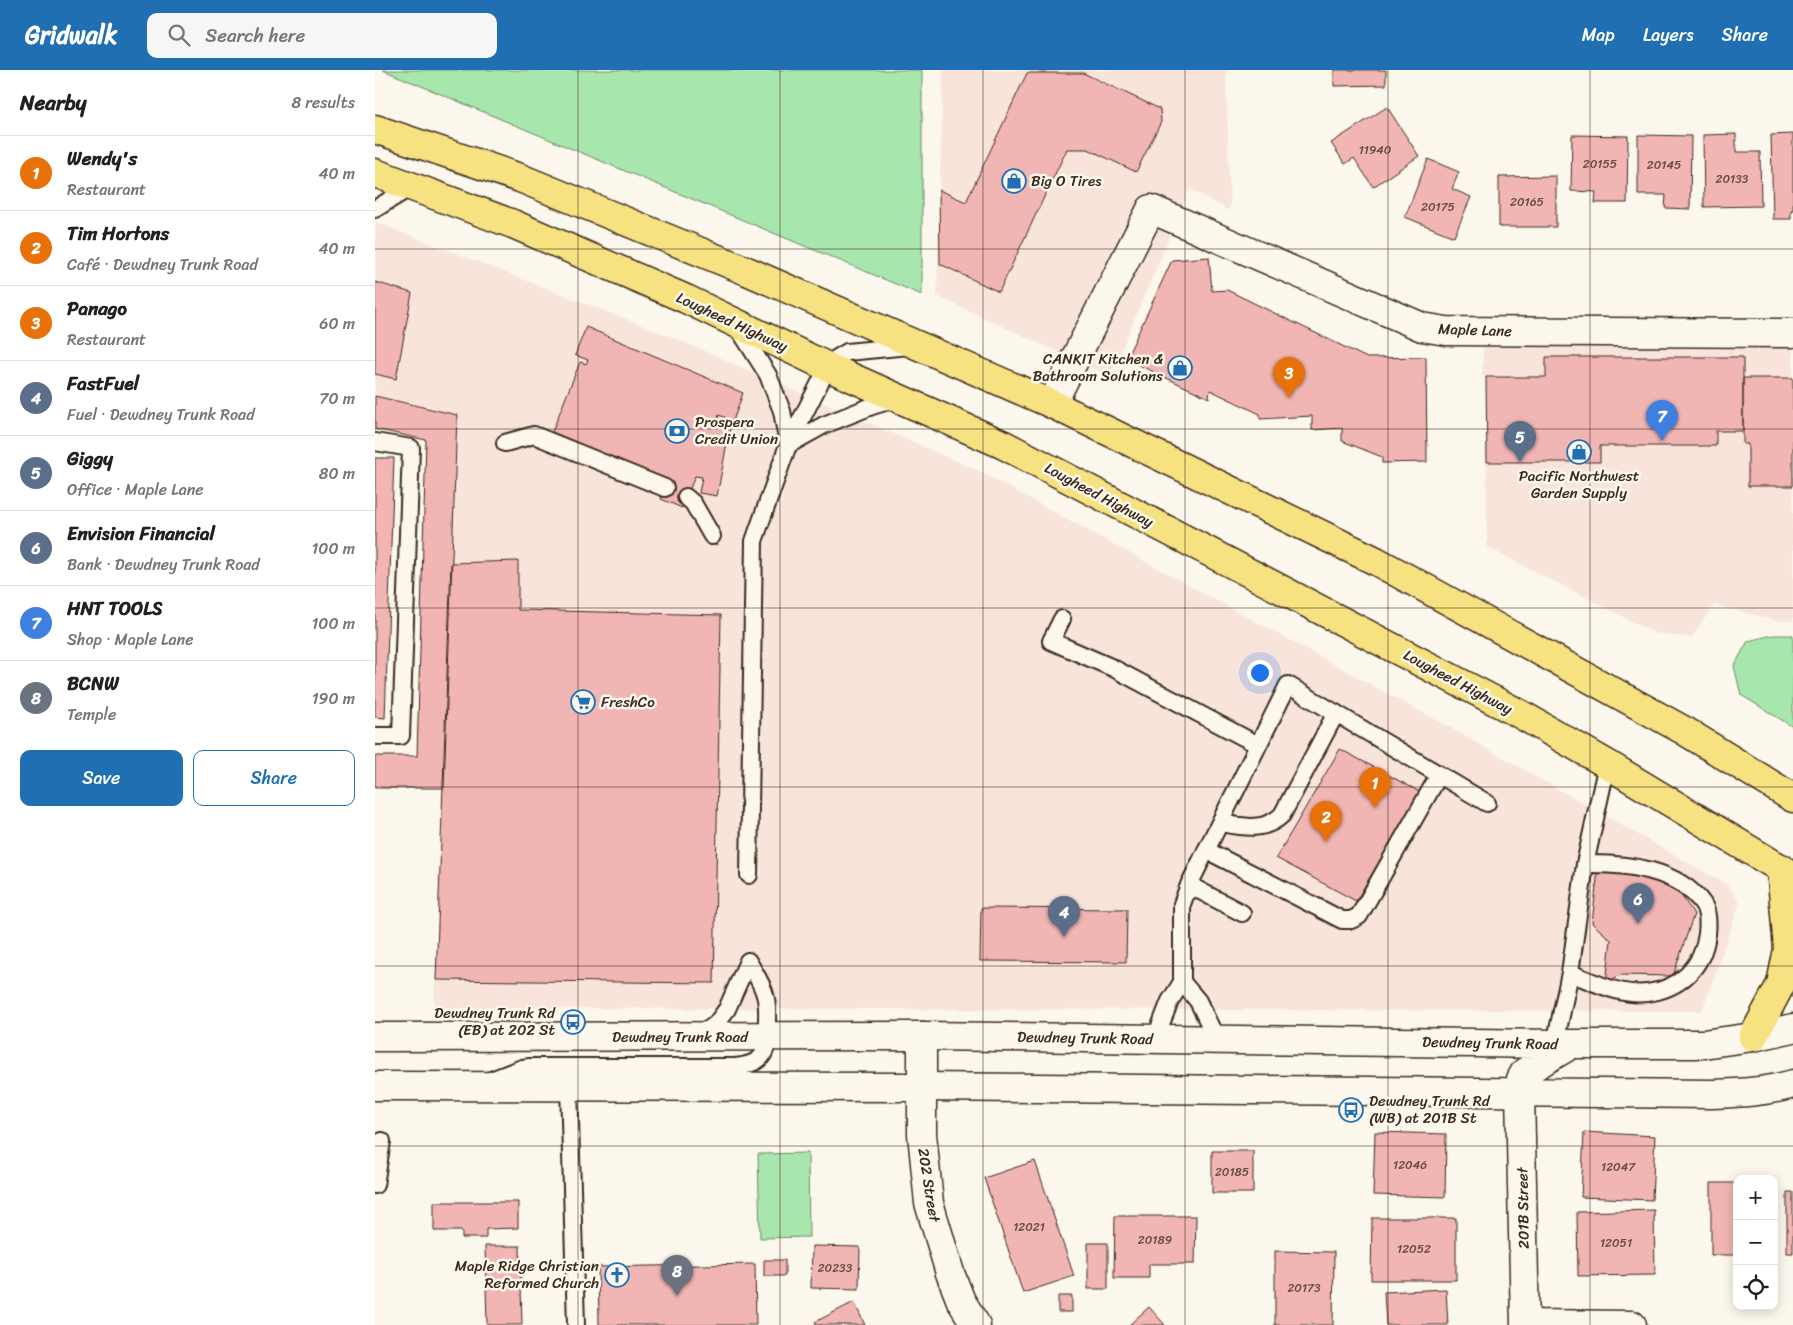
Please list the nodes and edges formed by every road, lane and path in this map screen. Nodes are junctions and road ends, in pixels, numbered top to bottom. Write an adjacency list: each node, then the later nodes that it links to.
1 (375, 129): 7 (highway)
2 (375, 173): 3 (highway, Lougheed Highway)
3 (411, 187): 4 (lane); 5 (highway, Lougheed Highway)
4 (375, 209)
5 (735, 323): 8 (highway, Lougheed Highway); 13 (lane)
6 (1793, 333): 10 (main road, Maple Lane)
7 (914, 346): 8 (lane); 10 (highway)
8 (828, 367): 9 (highway, Lougheed Highway); 13 (lane)
9 (899, 398): 13 (lane); 21 (highway, Lougheed Highway)
10 (1052, 404): 23 (highway)
11 (375, 442): 19 (lane)
12 (505, 443): 14 (lane)
13 (788, 444): 29 (lane)
14 (665, 488)
15 (687, 497): 16 (lane)
16 (712, 536)
17 (1062, 619): 20 (lane)
18 (1335, 713): 20 (lane); 22 (lane); 25 (lane)
19 (375, 736)
20 (1258, 745): 25 (lane)
21 (1607, 764): 27 (lane); 28 (highway, Lougheed Highway)
22 (1439, 775): 24 (lane); 26 (lane)
23 (1793, 798)
24 (1487, 803)
25 (1220, 823): 26 (lane)
26 (1206, 850): 30 (lane)
27 (1585, 864): 32 (lane); 32 (lane)
28 (1787, 872): 39 (highway)
29 (749, 875)
30 (1189, 884): 31 (lane); 33 (lane)
31 (1243, 913)
32 (1570, 973): 42 (lane)
33 (1181, 982): 40 (lane); 41 (lane)
34 (1793, 1028): 39 (main road, Dewdney Trunk Road)
35 (699, 1036): 36 (main road, Dewdney Trunk Road); 36 (lane); 38 (main road, Dewdney Trunk Road)
36 (767, 1036): 37 (main road, Dewdney Trunk Road); 45 (lane)
37 (921, 1036): 40 (main road, Dewdney Trunk Road); 47 (main road, 202 Street)
38 (375, 1037)
39 (1753, 1037): 42 (main road, Dewdney Trunk Road)
40 (1155, 1039): 41 (main road, Dewdney Trunk Road)
41 (1217, 1040): 42 (main road, Dewdney Trunk Road)
42 (1564, 1044): 48 (main road)
43 (1793, 1084): 48 (main road)
44 (375, 1086): 45 (main road)
45 (475, 1086): 46 (main road)
46 (569, 1086): 47 (main road); 52 (lane)
47 (921, 1087): 48 (main road); 53 (main road, 202 Street)
48 (1520, 1092): 51 (main road, 201B Street)
49 (382, 1141): 50 (lane)
50 (375, 1186)
51 (1525, 1324): 54 (main road)
52 (576, 1325)
53 (976, 1325)
54 (1632, 1325)

